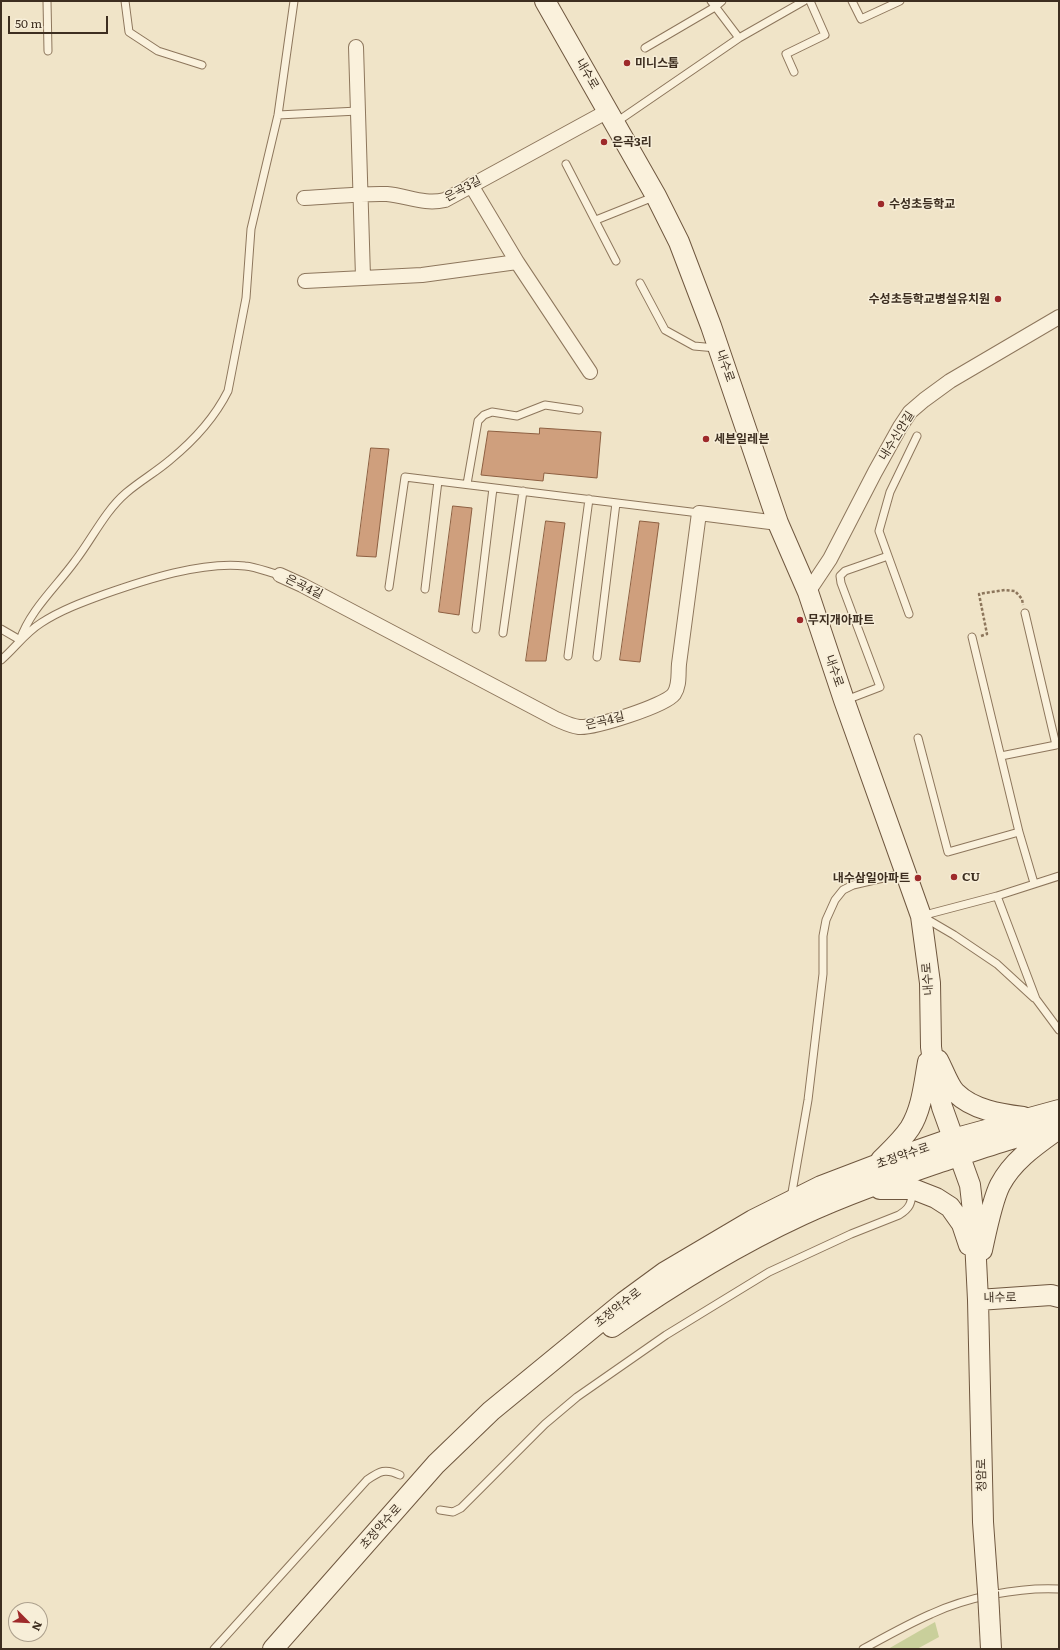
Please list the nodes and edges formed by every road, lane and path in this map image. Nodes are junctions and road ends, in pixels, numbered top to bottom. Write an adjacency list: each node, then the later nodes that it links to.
1 (47, 1): 14 (lane)
2 (125, 1): 15 (lane)
3 (294, 1): 18 (lane)
4 (545, 1): 19 (main road, 내수로)
5 (722, 1): 10 (lane)
6 (804, 1): 11 (lane)
7 (810, 1): 16 (lane)
8 (852, 1): 9 (lane)
9 (900, 1)
10 (713, 4): 11 (lane); 13 (lane)
11 (739, 38): 19 (lane)
12 (356, 47): 17 (street)
13 (645, 48)
14 (48, 51)
15 (202, 65)
16 (794, 72)
17 (358, 111): 18 (lane); 22 (street)
18 (278, 115): 55 (lane)
19 (612, 117): 21 (street, 은곡3길); 23 (main road, 내수로)
20 (566, 164): 25 (lane)
21 (471, 185): 22 (street, 은곡3길); 27 (street)
22 (360, 195): 24 (street, 은곡3길); 28 (street)
23 (656, 196): 25 (lane); 32 (main road, 내수로)
24 (304, 198)
25 (596, 220): 26 (lane)
26 (616, 261)
27 (517, 262): 28 (street); 33 (street)
28 (363, 277): 29 (street)
29 (305, 281)
30 (640, 283): 32 (lane)
31 (1059, 317): 48 (street, 내수신안길)
32 (719, 348): 43 (main road, 내수로)
33 (590, 372)
34 (579, 410): 37 (lane)
35 (917, 436): 44 (lane)
36 (438, 481): 37 (lane); 46 (lane); 47 (lane)
37 (467, 484): 38 (lane)
38 (493, 488): 39 (lane); 52 (lane)
39 (522, 491): 40 (lane); 53 (lane)
40 (589, 499): 41 (lane); 56 (lane)
41 (616, 503): 42 (lane); 57 (lane)
42 (699, 513): 43 (street); 45 (street, 은곡4길)
43 (778, 523): 48 (main road, 내수로)
44 (888, 556): 49 (lane); 59 (lane)
45 (280, 575): 55 (lane)
46 (389, 587)
47 (425, 588)
48 (808, 592): 59 (main road, 내수로)
49 (909, 614)
50 (1025, 614): 54 (path); 61 (lane)
51 (1, 629): 55 (lane)
52 (476, 629)
53 (503, 633)
54 (972, 637): 61 (lane)
55 (20, 640): 58 (lane)
56 (568, 656)
57 (597, 657)
58 (1, 660)
59 (844, 700): 63 (main road, 내수로)
60 (918, 738): 62 (lane)
61 (1001, 756): 62 (lane)
62 (1019, 832): 65 (lane)
63 (907, 873): 67 (main road, 내수로); 78 (lane)
64 (1059, 876): 65 (lane)
65 (1034, 883): 66 (lane)
66 (997, 896): 67 (lane); 68 (lane)
67 (921, 916): 68 (lane); 70 (main road, 내수로)
68 (1036, 999): 69 (lane)
69 (1059, 1030)
70 (931, 1047): 72 (main road); 74 (main road, 내수로); 75 (main road)
71 (1059, 1110): 72 (main road, 초정약수로)
72 (1031, 1118): 74 (main road, 초정약수로)
73 (1059, 1127): 74 (main road, 초정약수로); 79 (main road)
74 (957, 1147): 75 (main road, 초정약수로); 76 (main road, 초정약수로); 79 (main road, 내수로)
75 (876, 1165): 78 (main road, 초정약수로)
76 (866, 1189): 77 (main road); 87 (main road, 초정약수로)
77 (914, 1189): 79 (main road); 83 (lane)
78 (790, 1202): 86 (main road, 초정약수로)
79 (977, 1268): 81 (main road, 내수로)
80 (1059, 1297): 81 (main road, 내수로)
81 (978, 1300): 89 (main road, 청암로, bridge)
82 (400, 1475): 85 (lane)
83 (440, 1510)
84 (1059, 1589): 88 (lane)
85 (214, 1649)
86 (273, 1649)
87 (291, 1649)
88 (863, 1649)
89 (991, 1649)

